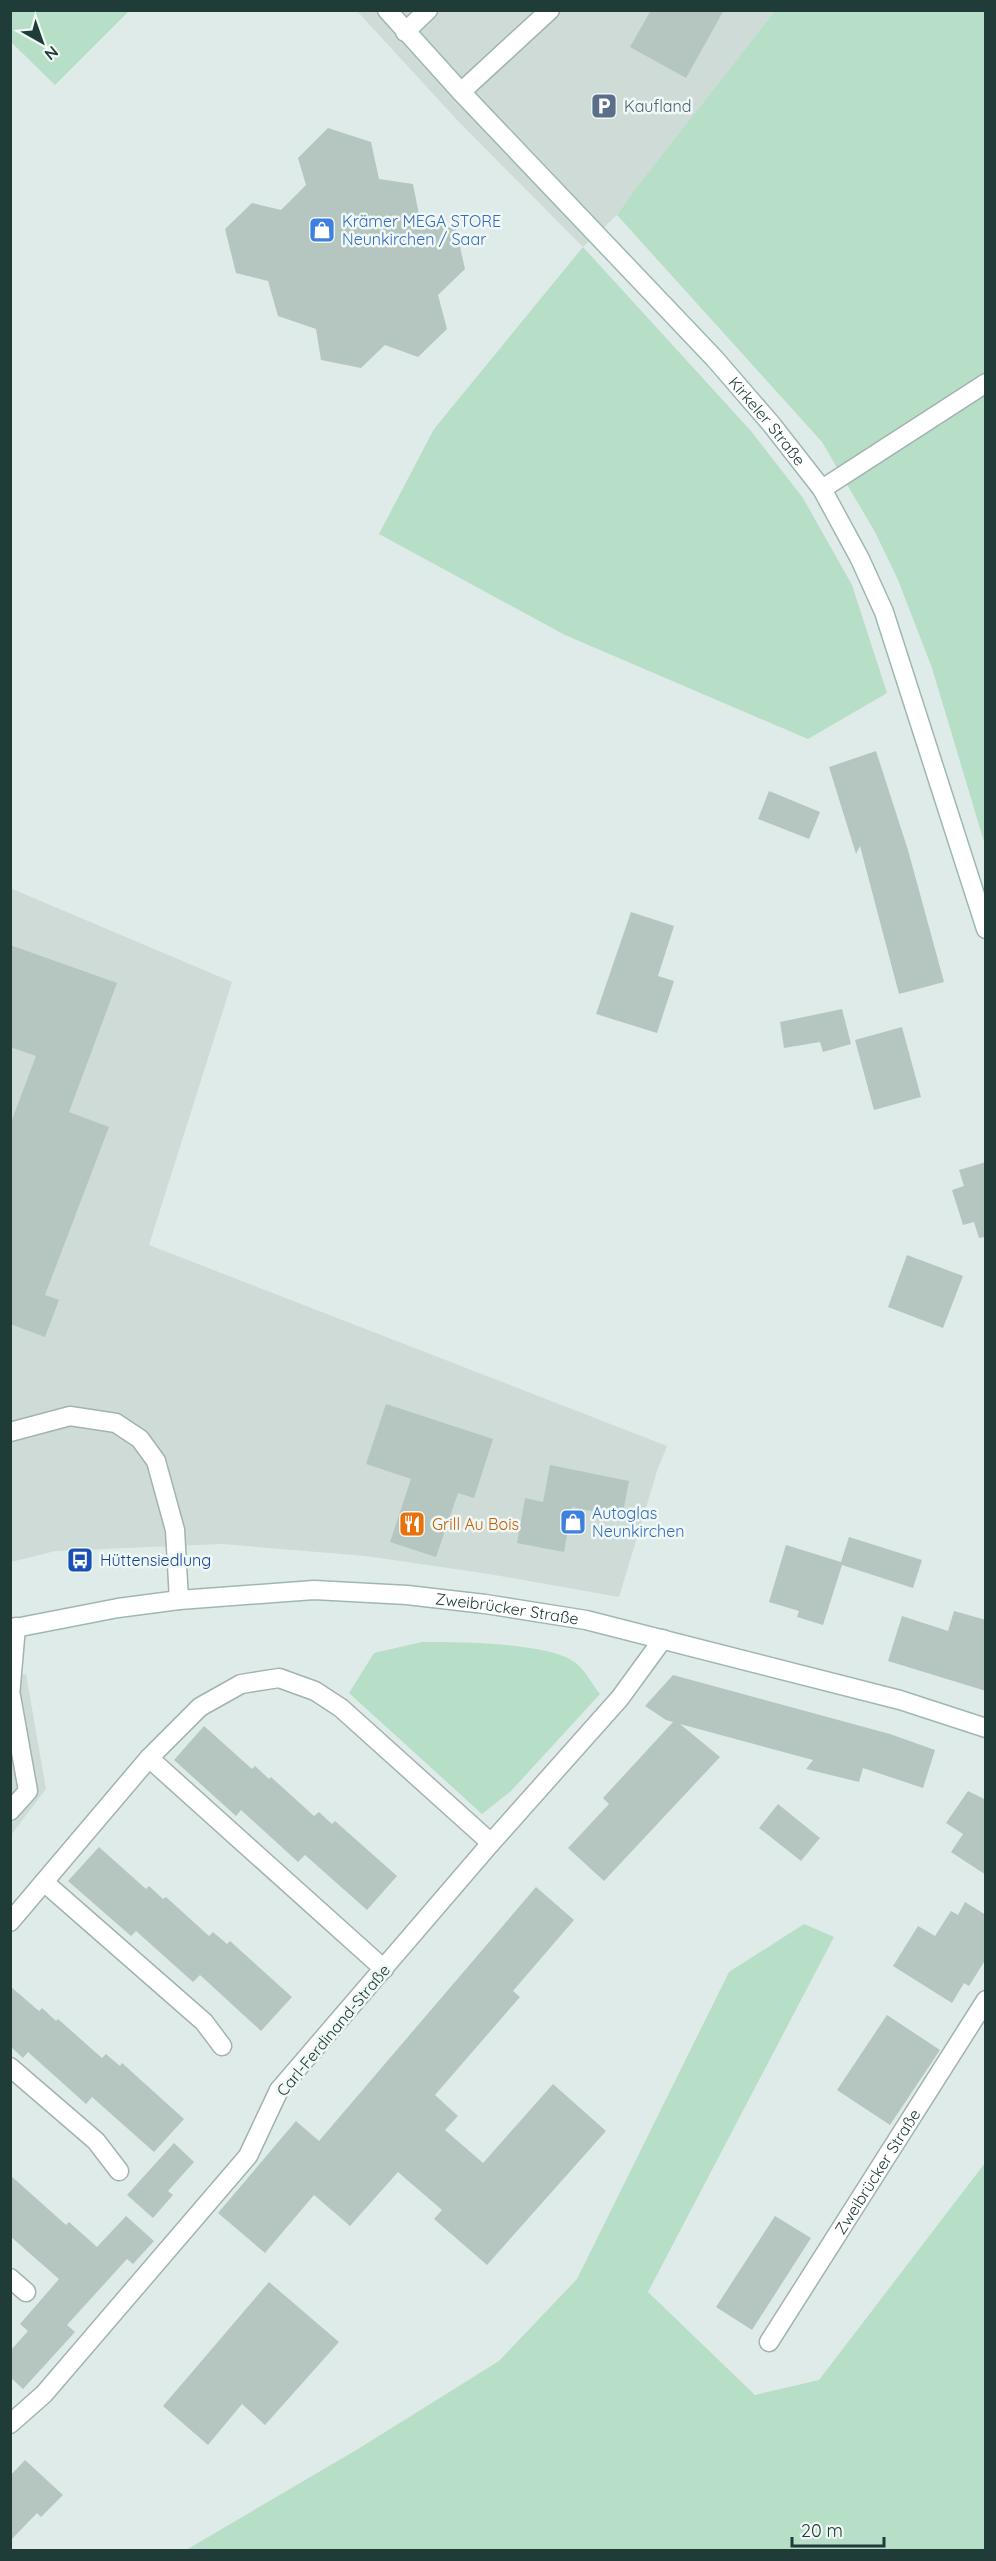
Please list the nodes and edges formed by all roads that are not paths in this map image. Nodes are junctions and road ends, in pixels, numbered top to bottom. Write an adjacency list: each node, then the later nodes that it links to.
1 (387, 10): 4 (main road, Kirkeler Straße)
2 (428, 10): 4 (main road)
3 (550, 10): 5 (main road)
4 (405, 32): 5 (main road, Kirkeler Straße)
5 (461, 92): 7 (main road, Kirkeler Straße)
6 (986, 383): 7 (main road)
7 (822, 489): 8 (main road, Kirkeler Straße)
8 (986, 929)
9 (10, 1432): 10 (main road)
10 (179, 1600): 11 (main road, Zweibrücker Straße); 12 (main road, Zweibrücker Straße)
11 (12, 1628): 13 (main road)
12 (663, 1639): 14 (main road, Zweibrücker Straße); 17 (main road, Carl-Ferdinand-Straße)
13 (11, 1696): 16 (main road)
14 (986, 1728)
15 (149, 1758): 17 (main road); 18 (main road); 20 (main road)
16 (10, 1811)
17 (491, 1843): 20 (main road, Carl-Ferdinand-Straße)
18 (44, 1882): 19 (main road); 22 (main road)
19 (10, 1922)
20 (384, 1969): 28 (main road, Carl-Ferdinand-Straße)
21 (986, 2000): 27 (main road, Zweibrücker Straße)
22 (222, 2046)
23 (10, 2067): 24 (main road)
24 (119, 2171)
25 (10, 2278): 26 (main road)
26 (26, 2292)
27 (769, 2342)
28 (10, 2424)

